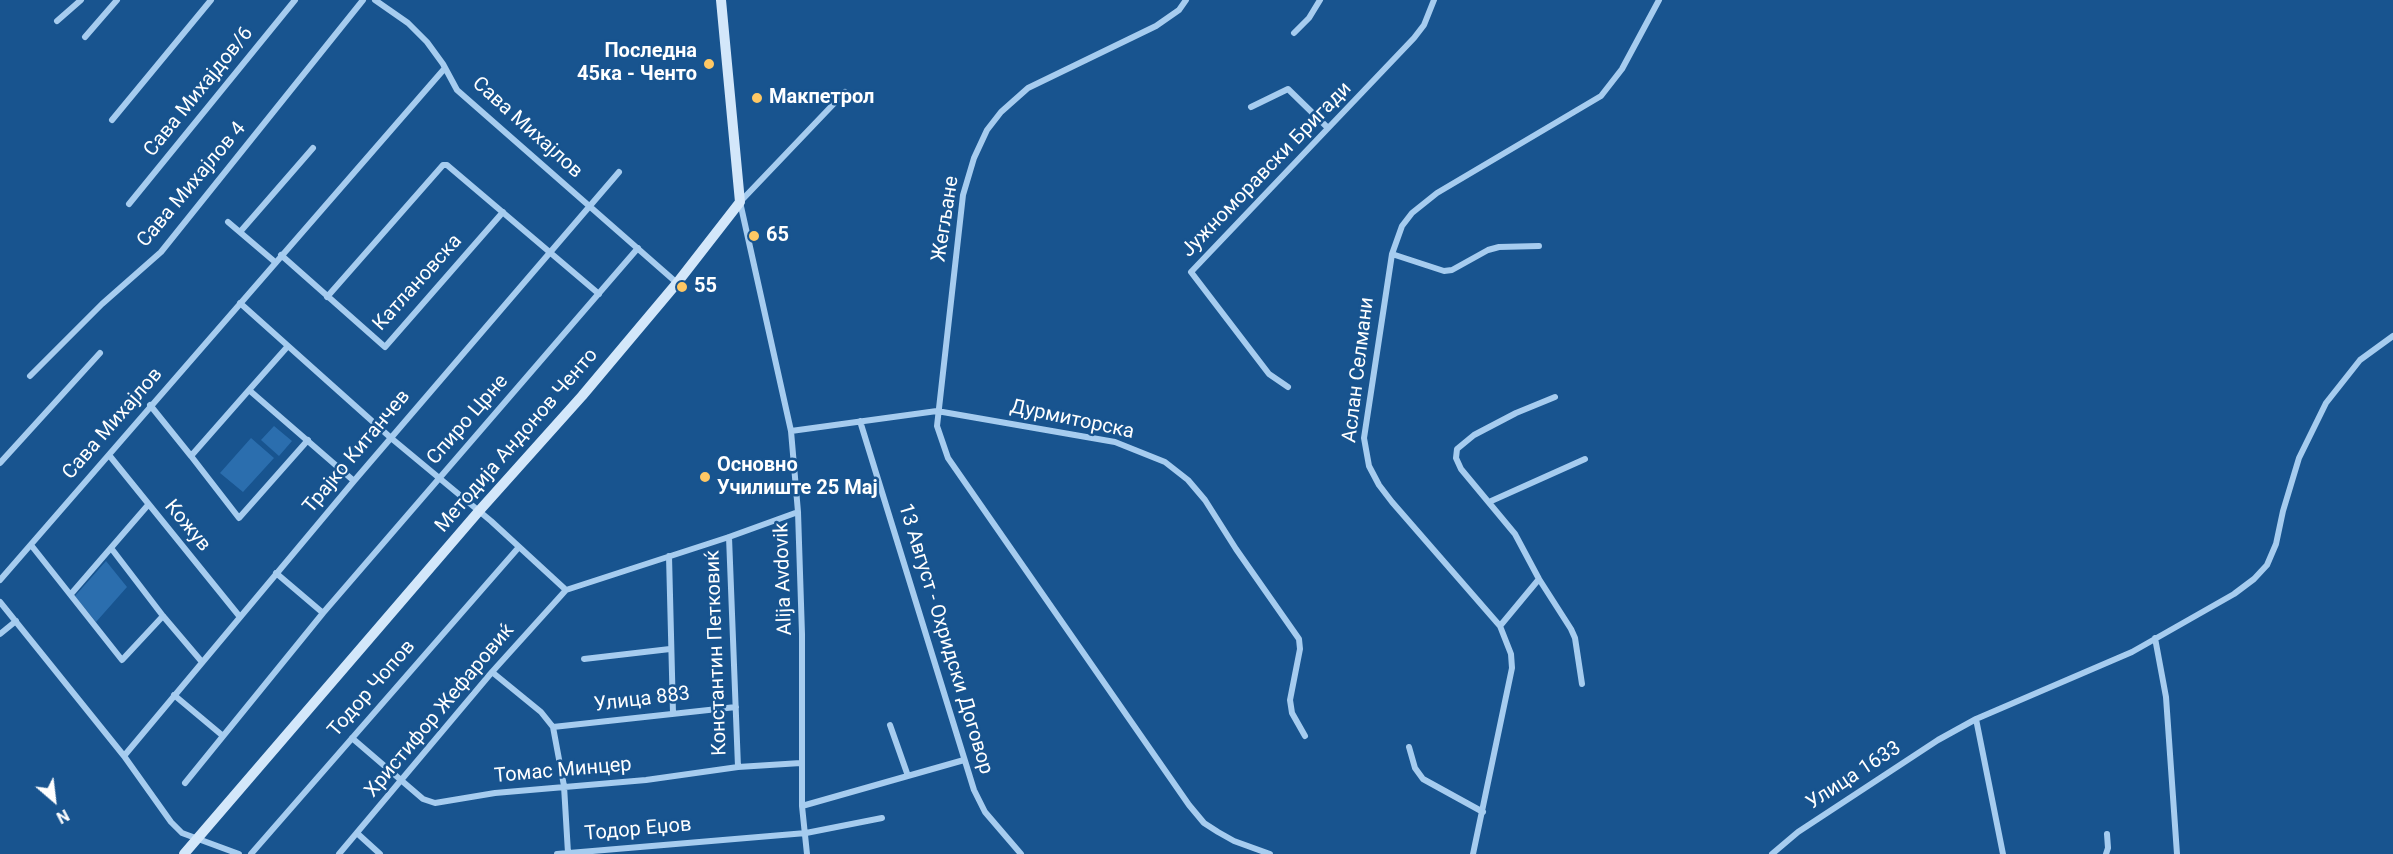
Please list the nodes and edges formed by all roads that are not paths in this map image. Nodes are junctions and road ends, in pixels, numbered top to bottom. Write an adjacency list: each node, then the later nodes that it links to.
1 (81, 0): 13 (street)
2 (105, 0): 12 (street)
3 (212, 0): 19 (street)
4 (295, 0): 24 (street, Сава Михајдов/6)
5 (363, 0): 42 (street, Сава Михајлов 4)
6 (375, 0): 16 (street)
7 (721, 0): 23 (main road)
8 (1186, 0): 47 (street, Жегљане)
9 (1320, 0): 14 (street)
10 (1434, 0): 20 (street, Јужноморавски Бригади)
11 (1659, 0): 32 (street, Аслан Селмани)
12 (115, 2): 15 (street)
13 (57, 21)
14 (1294, 33)
15 (85, 37)
16 (445, 69): 25 (street, Сава Михајлов); 33 (street, Сава Михајлов)
17 (845, 92): 23 (street)
18 (1251, 106): 20 (street)
19 (112, 120)
20 (1328, 128): 43 (street, Јужноморавски Бригади)
21 (313, 148): 28 (street)
22 (619, 172): 25 (street, Трајко Китанчев)
23 (740, 202): 35 (main road, Методија Андонов Ченто); 49 (street, Alija Avdovik)
24 (129, 204)
25 (590, 207): 30 (street, Сава Михајлов); 31 (street, Трајко Китанчев)
26 (503, 212): 31 (street); 37 (street); 37 (street, Катлановска)
27 (228, 222): 28 (street)
28 (240, 232): 34 (street)
29 (1539, 246): 32 (street)
30 (638, 248): 35 (street, Сава Михајлов); 36 (street, Спиро Црне)
31 (550, 252): 36 (street); 50 (street, Трајко Китанчев)
32 (1392, 254): 77 (street, Аслан Селмани)
33 (281, 255): 34 (street, Сава Михајлов); 37 (street, Катлановска)
34 (275, 262): 38 (street, Сава Михајлов)
35 (677, 283): 60 (main road, Методија Андонов Ченто)
36 (599, 294): 56 (street, Спиро Црне)
37 (327, 297)
38 (240, 303): 40 (street); 46 (street, Сава Михајлов)
39 (2393, 336): 79 (street, Улица 1633)
40 (288, 346): 44 (street); 50 (street)
41 (100, 353): 55 (street)
42 (30, 376)
43 (1288, 387)
44 (249, 390): 51 (street); 53 (street)
45 (1555, 397): 58 (street)
46 (150, 405): 52 (street, Сава Михајлов); 53 (street)
47 (937, 411): 48 (street, Дурмиторска); 92 (street, Дурмиторска); 119 (street)
48 (860, 421): 49 (street, Дурмиторска); 96 (street, 13 Август - Охридски Договор)
49 (791, 431): 61 (street, Alija Avdovik)
50 (391, 438): 56 (street); 57 (street, Трајко Китанчев)
51 (308, 440): 53 (street); 57 (street)
52 (109, 455): 59 (street, Кожув); 63 (street, Сава Михајлов)
53 (191, 456)
54 (1586, 459): 58 (street)
55 (0, 463)
56 (440, 478): 60 (street); 73 (street, Спиро Црне)
57 (354, 481): 67 (street, Трајко Китанчев)
58 (1489, 502): 68 (street)
59 (148, 505): 65 (street); 75 (street, Кожув)
60 (479, 511): 64 (street); 109 (main road, Методија Андонов Ченто)
61 (798, 512): 62 (street); 97 (street, Alija Avdovik)
62 (729, 537): 66 (street); 86 (street, Константин Петковиќ)
63 (31, 545): 69 (street, Сава Михајлов); 71 (street)
64 (519, 547): 70 (street); 93 (street, Тодор Чопов)
65 (111, 548): 71 (street); 74 (street)
66 (669, 556): 70 (street); 80 (street)
67 (276, 573): 73 (street); 75 (street, Трајко Китанчев)
68 (1539, 579): 77 (street); 84 (street)
69 (0, 580)
70 (566, 590): 83 (street, Христифор Жефаровиќ)
71 (71, 594): 74 (street)
72 (0, 602): 76 (street)
73 (323, 613): 91 (street, Спиро Црне)
74 (163, 616): 82 (street)
75 (240, 617): 82 (street, Трајко Китанчев)
76 (16, 621): 78 (street); 95 (street)
77 (1500, 626): 104 (street, Аслан Селмани)
78 (0, 634)
79 (2155, 638): 88 (street, Улица 1633); 124 (street)
80 (670, 649): 81 (street); 87 (street)
81 (584, 659)
82 (202, 662): 85 (street, Трајко Китанчев)
83 (492, 672): 90 (street); 100 (street, Христифор Жефаровиќ)
84 (1582, 684)
85 (174, 695): 91 (street); 95 (street, Трајко Китанчев)
86 (736, 707): 87 (street, Улица 883); 98 (street, Константин Петковиќ)
87 (673, 713): 90 (street, Улица 883)
88 (1977, 719): 121 (street, Улица 1633); 122 (street)
89 (890, 725): 99 (street)
90 (553, 728): 102 (street, Тодор Еџов)
91 (223, 736): 101 (street, Спиро Црне)
92 (1305, 736)
93 (352, 738): 100 (street, Томас Минцер); 113 (street, Тодор Чопов)
94 (1408, 747): 104 (street)
95 (124, 756): 109 (street)
96 (964, 760): 99 (street); 118 (street, 13 Август - Охридски Договор)
97 (801, 763): 98 (street, Томас Минцер); 103 (street, Alija Avdovik)
98 (738, 767): 102 (street, Томас Минцер)
99 (908, 776): 103 (street)
100 (402, 781): 102 (street, Томас Минцер); 107 (street, Христифор Жефаровиќ)
101 (184, 783)
102 (564, 786): 110 (street, Тодор Еџов)
103 (802, 806): 106 (street, Alija Avdovik)
104 (1483, 812): 120 (street, Аслан Селмани)
105 (882, 818): 106 (street, Тодор Еџов)
106 (806, 833): 110 (street, Тодор Еџов); 117 (street, Alija Avdovik)
107 (358, 834): 114 (street, Христифор Жефаровиќ); 115 (street)
108 (2107, 834): 123 (street)
109 (197, 838): 111 (main road, Методија Андонов Ченто); 112 (street)
110 (568, 853): 116 (street)
111 (184, 854)
112 (239, 854)
113 (251, 854)
114 (339, 854)
115 (380, 854)
116 (557, 854)
117 (807, 854)
118 (1022, 854)
119 (1270, 854)
120 (1473, 854)
121 (1772, 854)
122 (2003, 854)
123 (2106, 854)
124 (2177, 854)

